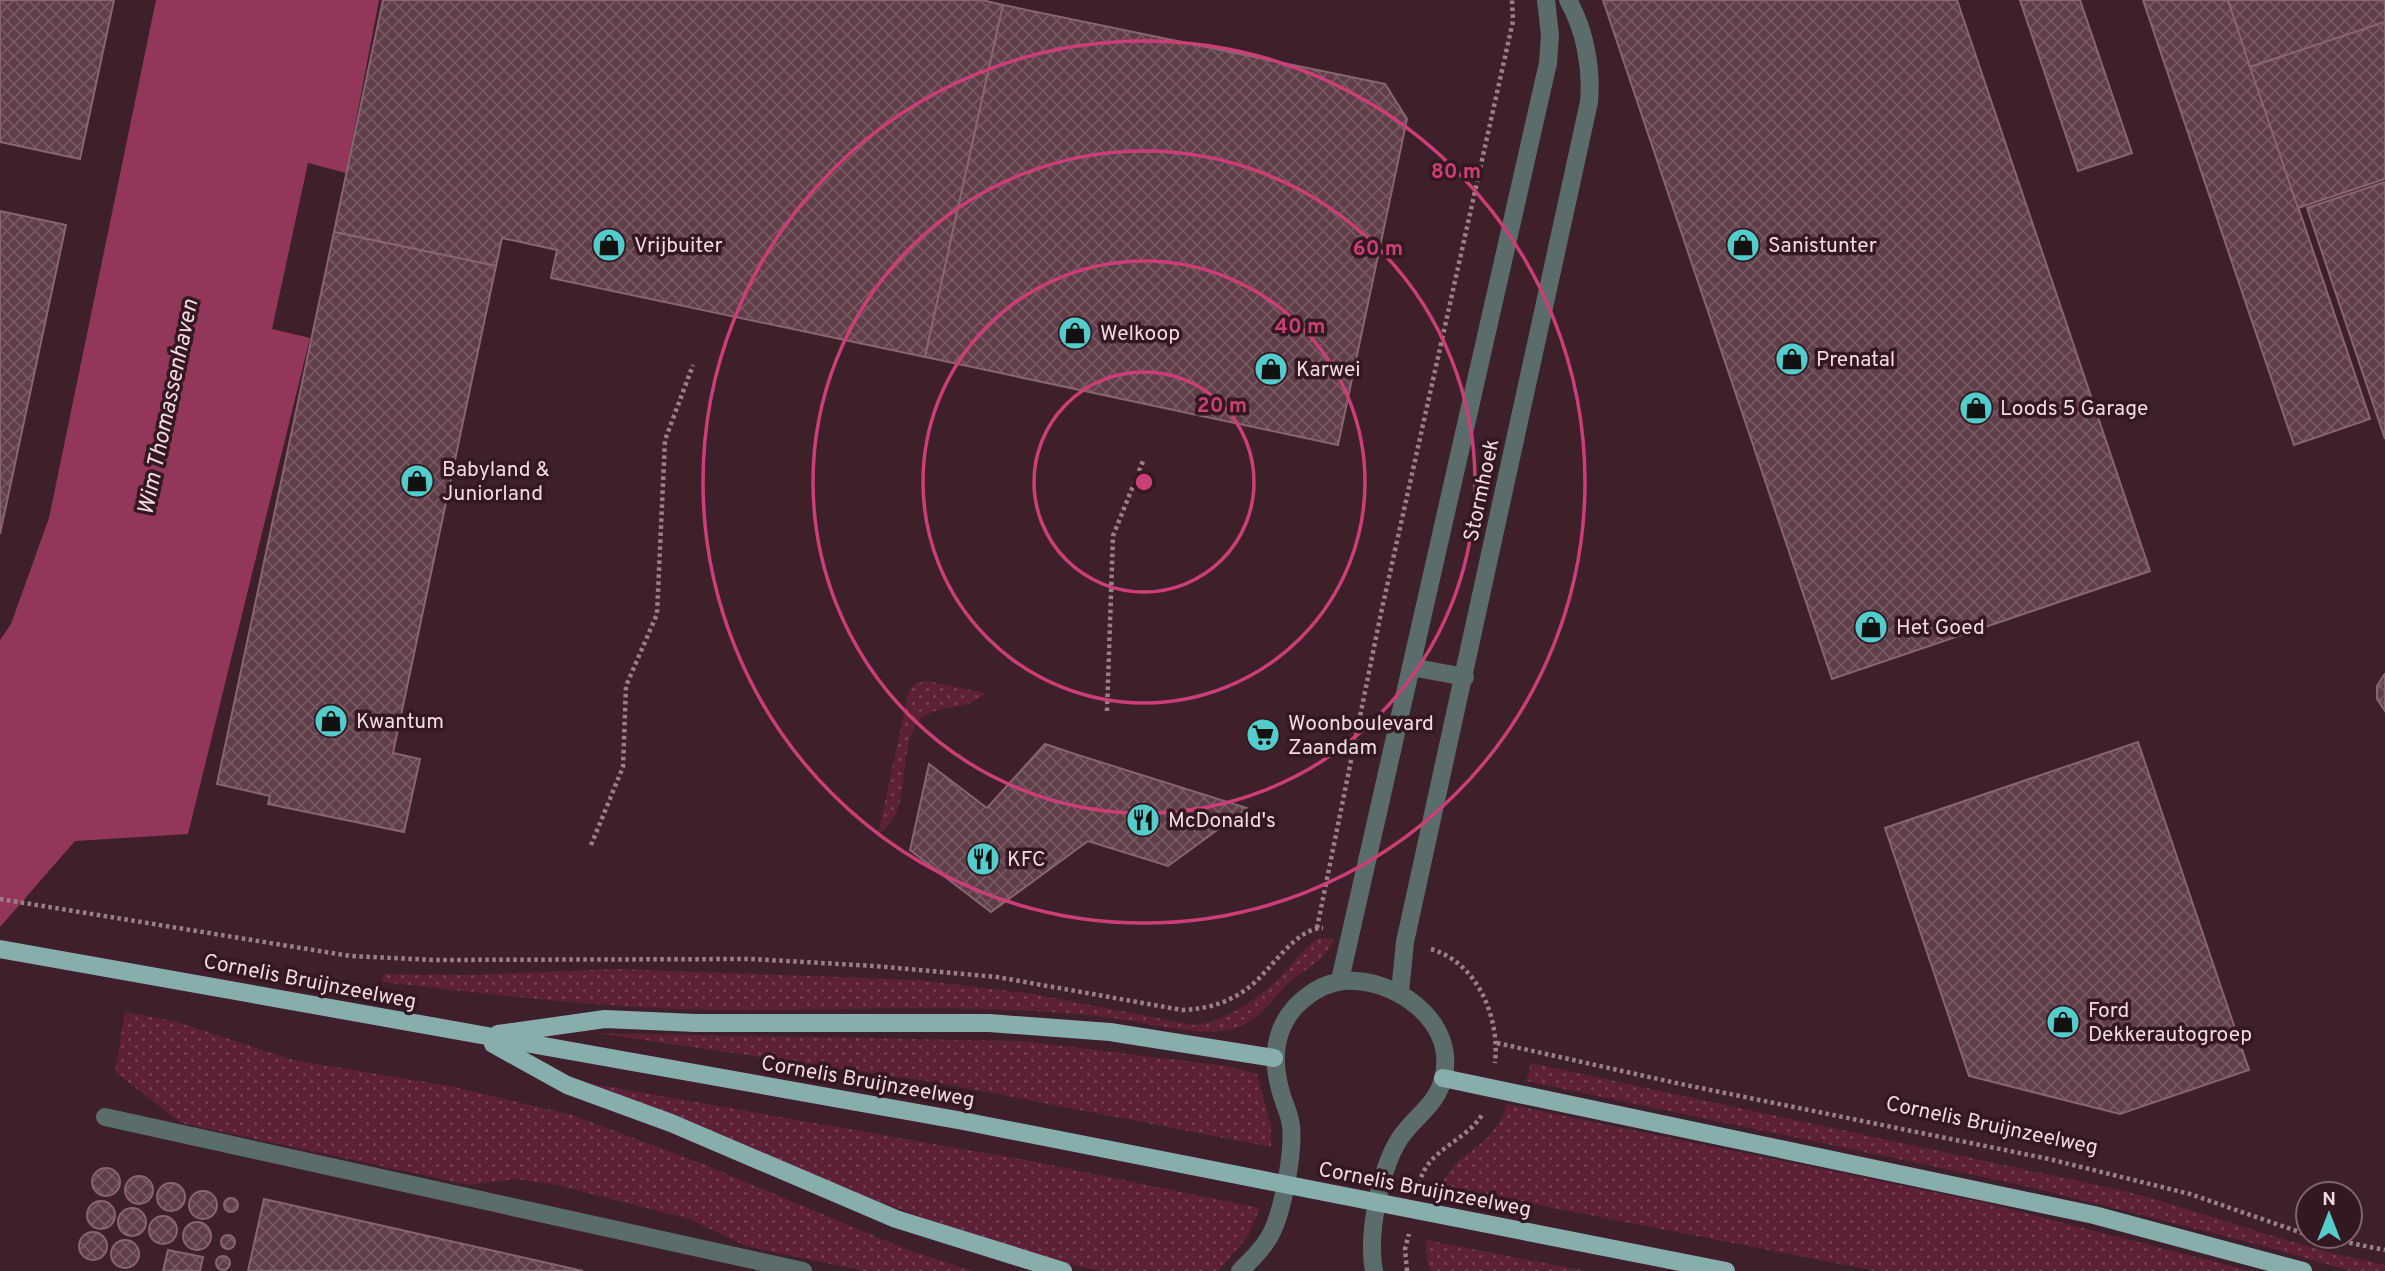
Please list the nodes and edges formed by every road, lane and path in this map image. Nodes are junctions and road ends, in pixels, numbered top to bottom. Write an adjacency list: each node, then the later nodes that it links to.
1 (1512, 0): 11 (path)
2 (1546, 0): 6 (street, Stormhoek)
3 (1568, 0): 7 (street, Stormhoek)
4 (693, 365): 9 (path)
5 (1143, 461): 8 (path)
6 (1411, 667): 7 (street); 14 (street, Stormhoek)
7 (1465, 677): 15 (street, Stormhoek)
8 (1107, 711)
9 (591, 845)
10 (0, 899): 12 (path, Cornelis Bruijnzeelweg)
11 (1317, 928)
12 (242, 939)
13 (0, 949): 16 (main road, Cornelis Bruijnzeelweg)
14 (1340, 980): 15 (street); 18 (street)
15 (1400, 992): 19 (street)
16 (481, 1037): 18 (main road); 25 (main road); 28 (main road, Cornelis Bruijnzeelweg)
17 (1497, 1043): 21 (path, Cornelis Bruijnzeelweg)
18 (1274, 1058): 26 (street)
19 (1443, 1078): 27 (street); 29 (main road)
20 (104, 1117): 24 (street)
21 (2294, 1230)
22 (2364, 1246): 23 (path)
23 (2385, 1250)
24 (803, 1271)
25 (1063, 1271)
26 (1240, 1271)
27 (1374, 1271)
28 (1726, 1271)
29 (2303, 1271)

